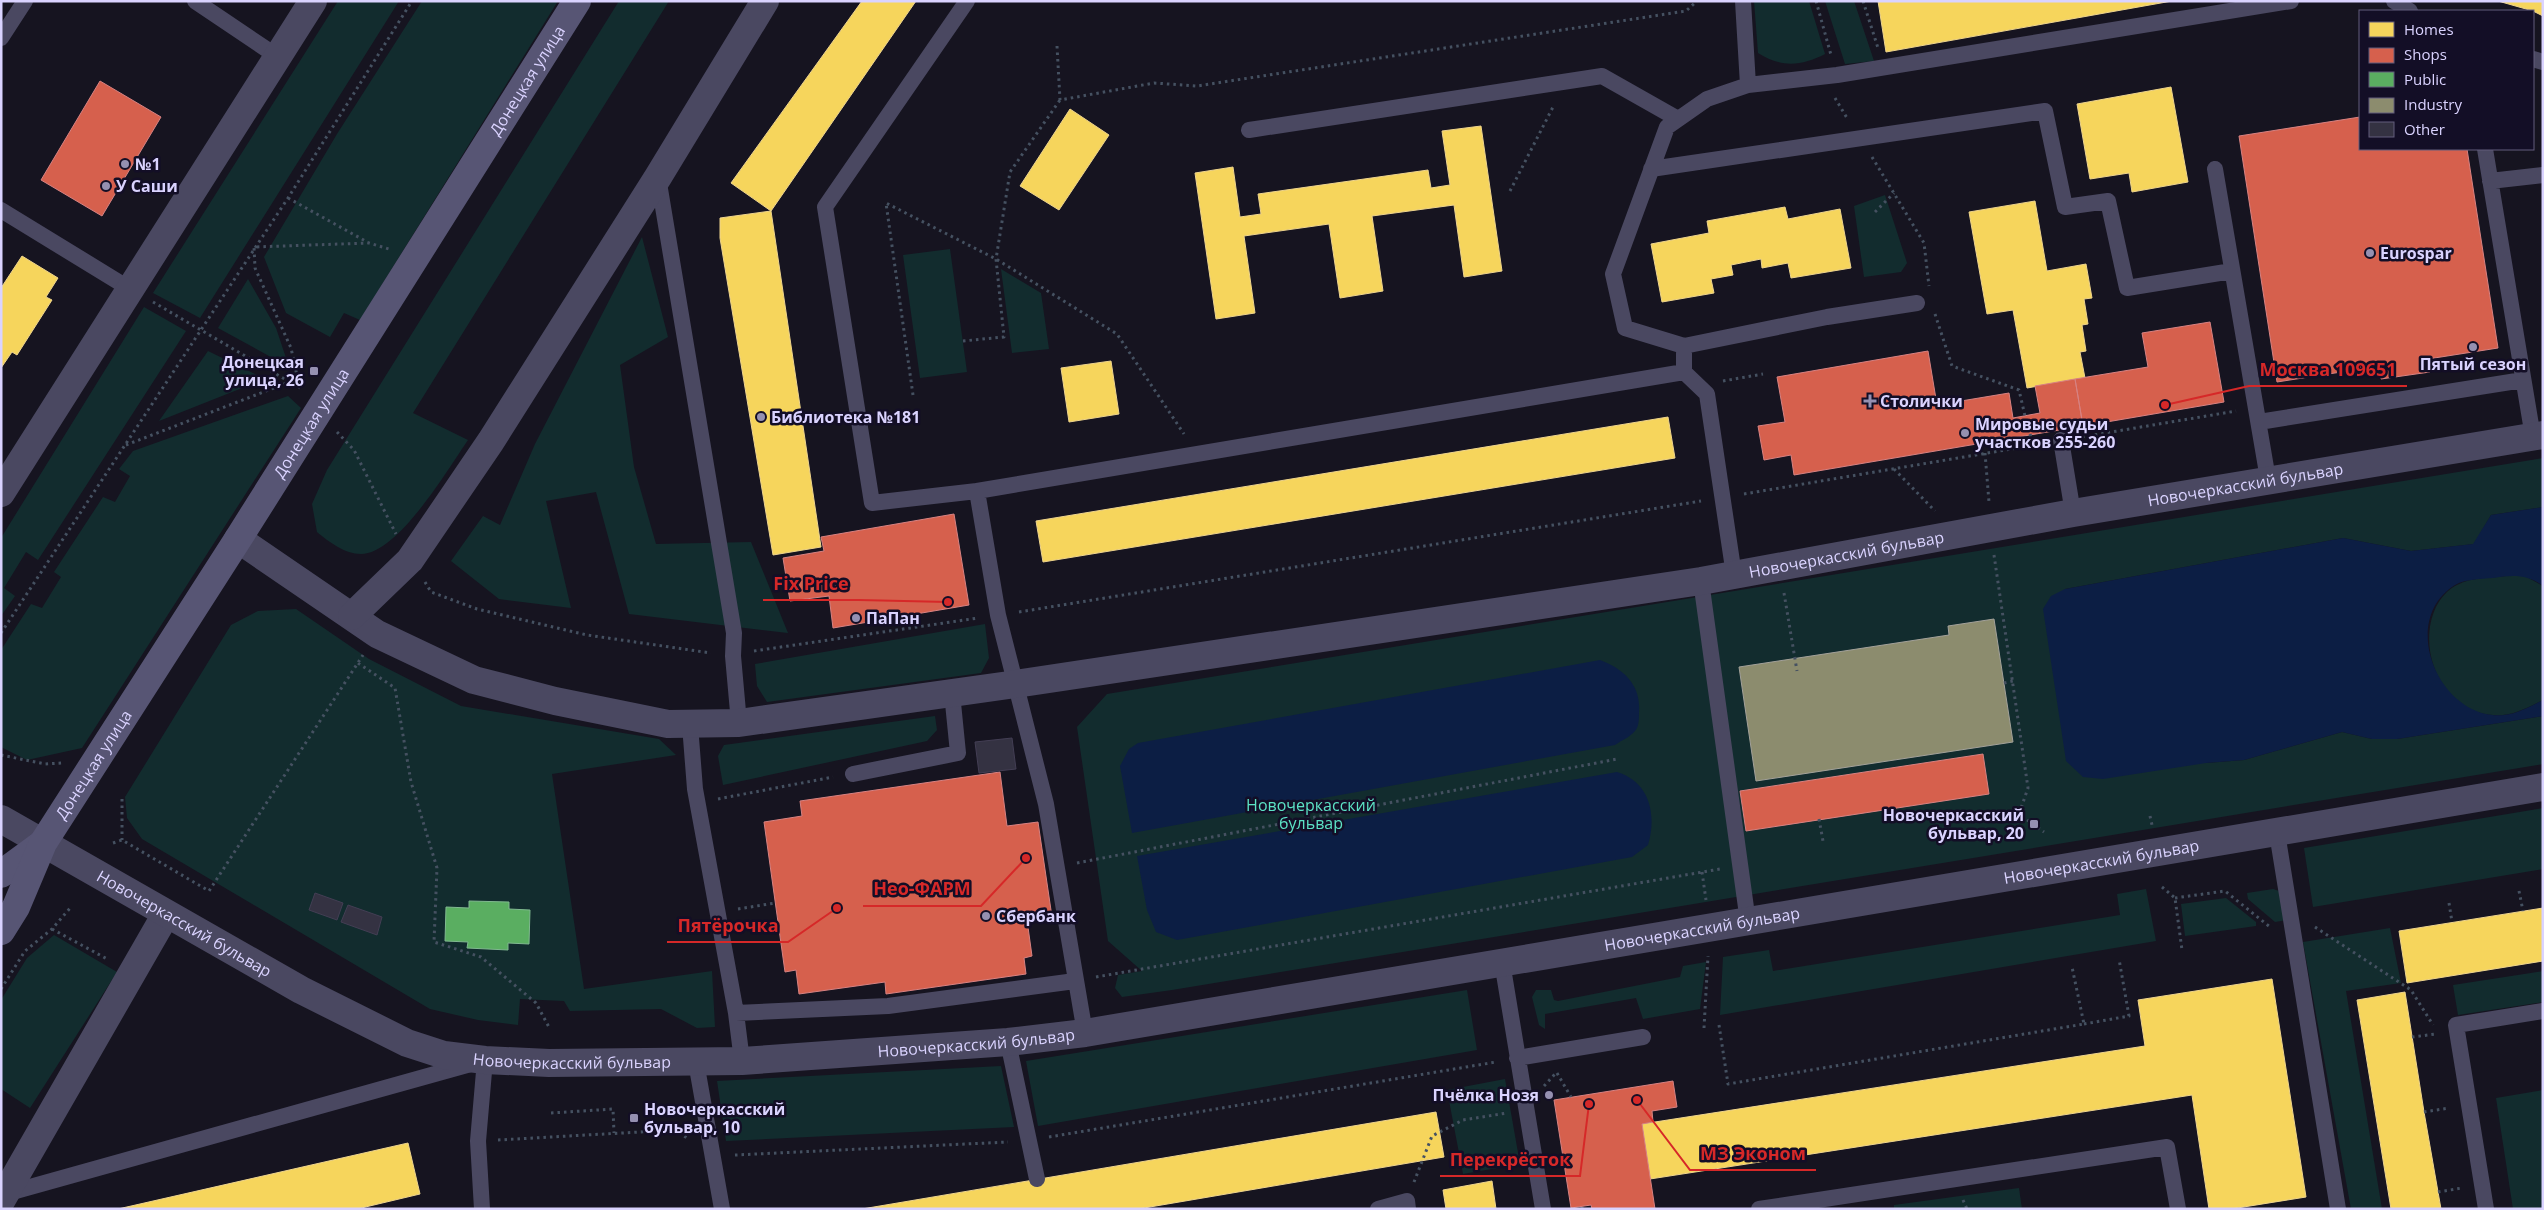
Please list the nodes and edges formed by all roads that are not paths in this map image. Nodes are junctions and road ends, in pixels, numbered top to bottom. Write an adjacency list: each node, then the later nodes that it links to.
1 (25, 1): 11 (lane)
2 (195, 1): 12 (lane)
3 (313, 1): 12 (street)
4 (577, 1): 36 (main road, Донецкая улица)
5 (765, 1): 20 (street)
6 (967, 1): 33 (lane)
7 (1743, 1): 13 (lane)
8 (2291, 1): 13 (lane)
9 (2394, 1): 10 (lane)
10 (2408, 10)
11 (1, 38)
12 (278, 57): 24 (street)
13 (1748, 85): 14 (lane)
14 (1678, 119): 15 (lane); 17 (lane)
15 (1249, 130)
16 (2485, 150): 21 (lane)
17 (1651, 169): 23 (lane); 26 (lane)
18 (2215, 169): 23 (lane)
19 (2543, 174): 21 (lane)
20 (658, 177): 39 (street); 42 (lane)
21 (2490, 181): 28 (lane)
22 (2, 212): 24 (lane)
23 (2232, 271): 29 (lane)
24 (130, 290): 34 (street)
25 (1918, 303): 26 (lane)
26 (1684, 346): 27 (lane)
27 (1684, 372): 33 (lane); 37 (lane)
28 (2523, 380): 29 (lane); 30 (lane)
29 (2258, 415): 32 (lane)
30 (2538, 436): 32 (street, Новочеркасский бульвар)
31 (2061, 440): 35 (lane)
32 (2268, 479): 35 (street, Новочеркасский бульвар)
33 (977, 491): 40 (lane)
34 (1, 493)
35 (2073, 513): 37 (street, Новочеркасский бульвар)
36 (238, 539): 39 (street, Новочеркасский бульвар); 48 (main road, Донецкая улица)
37 (1734, 575): 38 (street, Новочеркасский бульвар)
38 (1701, 581): 40 (street, Новочеркасский бульвар); 51 (lane)
39 (352, 616): 43 (street, Новочеркасский бульвар)
40 (1016, 684): 41 (street, Новочеркасский бульвар); 54 (lane)
41 (952, 693): 42 (street, Новочеркасский бульвар); 44 (lane)
42 (739, 723): 43 (street, Новочеркасский бульвар)
43 (690, 725): 56 (lane)
44 (853, 774)
45 (2543, 787): 47 (street, Новочеркасский бульвар)
46 (1, 819): 48 (street, Новочеркасский бульвар)
47 (2277, 833): 51 (street, Новочеркасский бульвар); 73 (lane)
48 (43, 843): 49 (main road, Донецкая улица); 50 (street, Новочеркасский бульвар); 52 (main road, Донецкая улица)
49 (1, 874)
50 (166, 914): 61 (street, Новочеркасский бульвар); 65 (street)
51 (1748, 922): 53 (street, Новочеркасский бульвар)
52 (1, 931)
53 (1502, 962): 57 (street, Новочеркасский бульвар); 60 (lane)
54 (1075, 981): 56 (lane); 57 (lane)
55 (2543, 1011): 74 (lane)
56 (736, 1013): 62 (lane)
57 (1085, 1033): 59 (street, Новочеркасский бульвар)
58 (1643, 1037): 60 (lane)
59 (1008, 1042): 62 (street, Новочеркасский бульвар); 64 (lane)
60 (1517, 1058): 70 (lane)
61 (485, 1060): 63 (street, Новочеркасский бульвар); 65 (lane); 67 (lane)
62 (742, 1061): 63 (street, Новочеркасский бульвар)
63 (696, 1062): 68 (lane)
64 (1037, 1179)
65 (3, 1198)
66 (1407, 1205): 69 (lane)
67 (482, 1209)
68 (722, 1209)
69 (1378, 1209)
70 (1543, 1209)
71 (1760, 1209): 72 (lane)
72 (2178, 1209)
73 (2338, 1209)
74 (2486, 1209)

